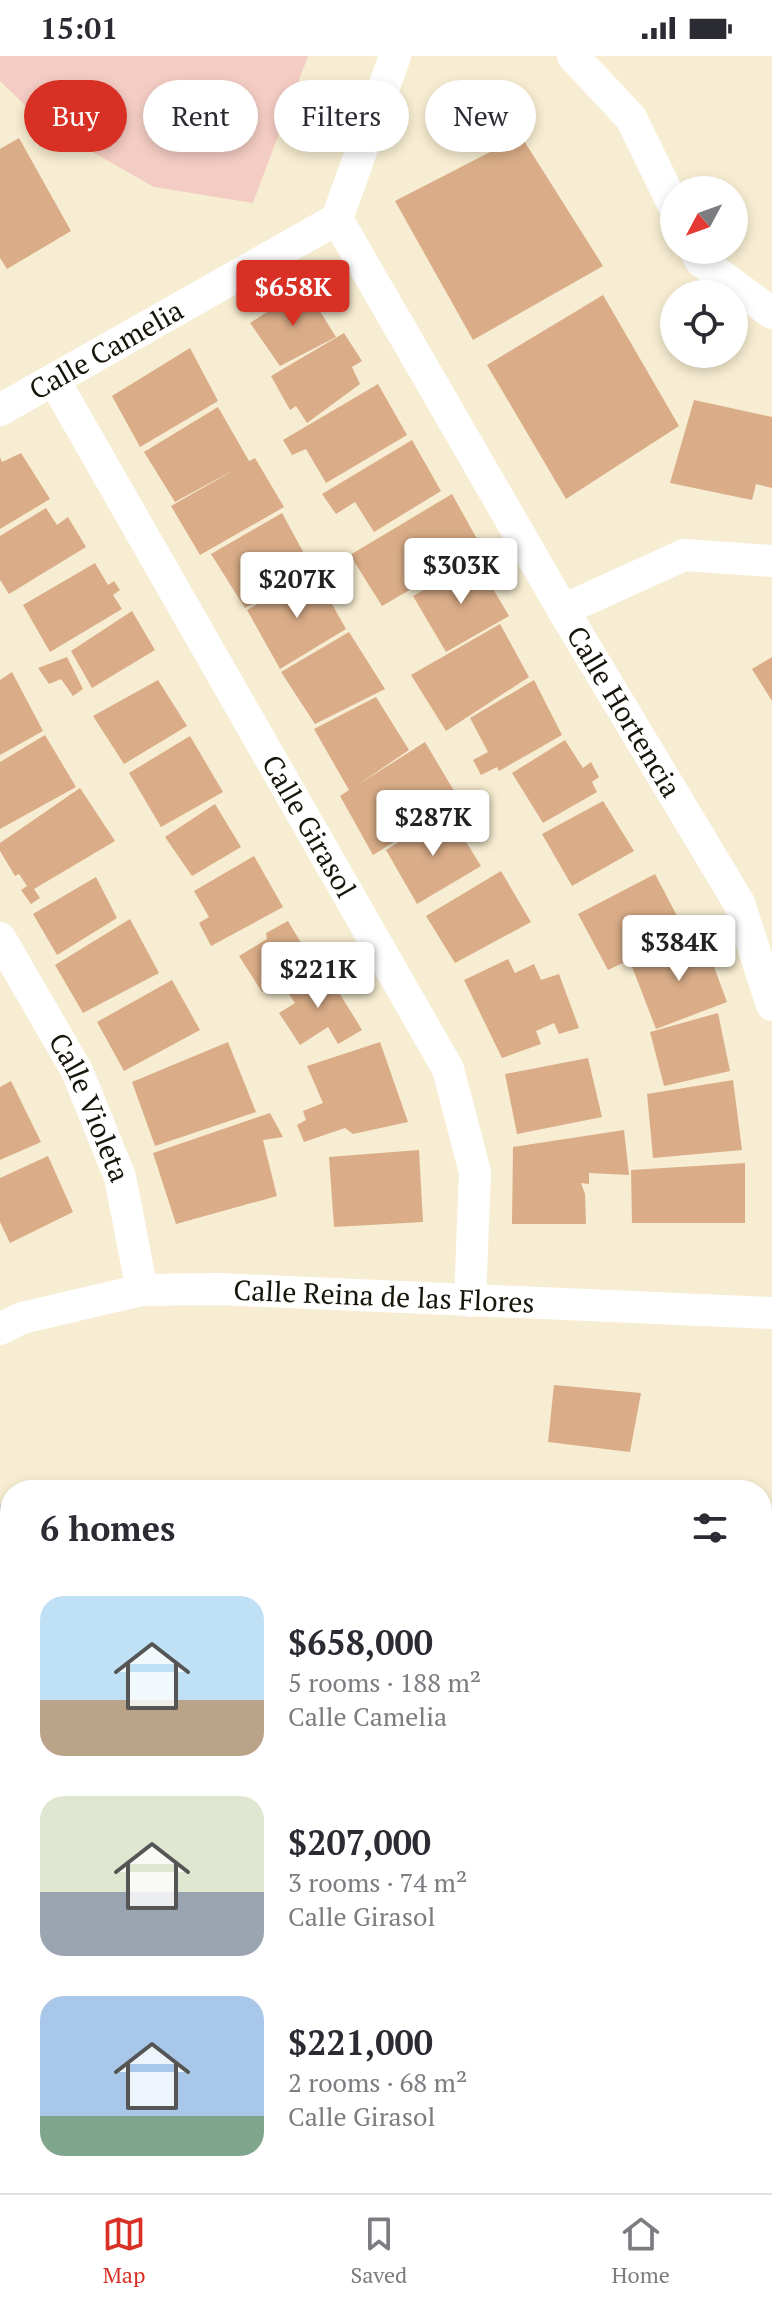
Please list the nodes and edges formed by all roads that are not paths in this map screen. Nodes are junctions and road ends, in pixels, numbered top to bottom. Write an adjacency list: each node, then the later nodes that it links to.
1 (395, 56): 4 (street)
2 (573, 56): 3 (street)
3 (660, 177)
4 (337, 219): 7 (street, Calle Camelia); 10 (street, Calle Hortencia)
5 (705, 264): 6 (street)
6 (772, 313)
7 (54, 380): 8 (street, Calle Camelia); 14 (street, Calle Girasol)
8 (0, 410)
9 (772, 561): 10 (street)
10 (563, 610): 12 (street, Calle Hortencia)
11 (0, 938): 13 (street, Calle Violeta)
12 (772, 1005)
13 (142, 1290): 14 (street, Calle Reina de las Flores); 16 (street, Calle Reina de las Flores)
14 (470, 1301): 15 (street, Calle Reina de las Flores)
15 (772, 1313)
16 (0, 1329)

